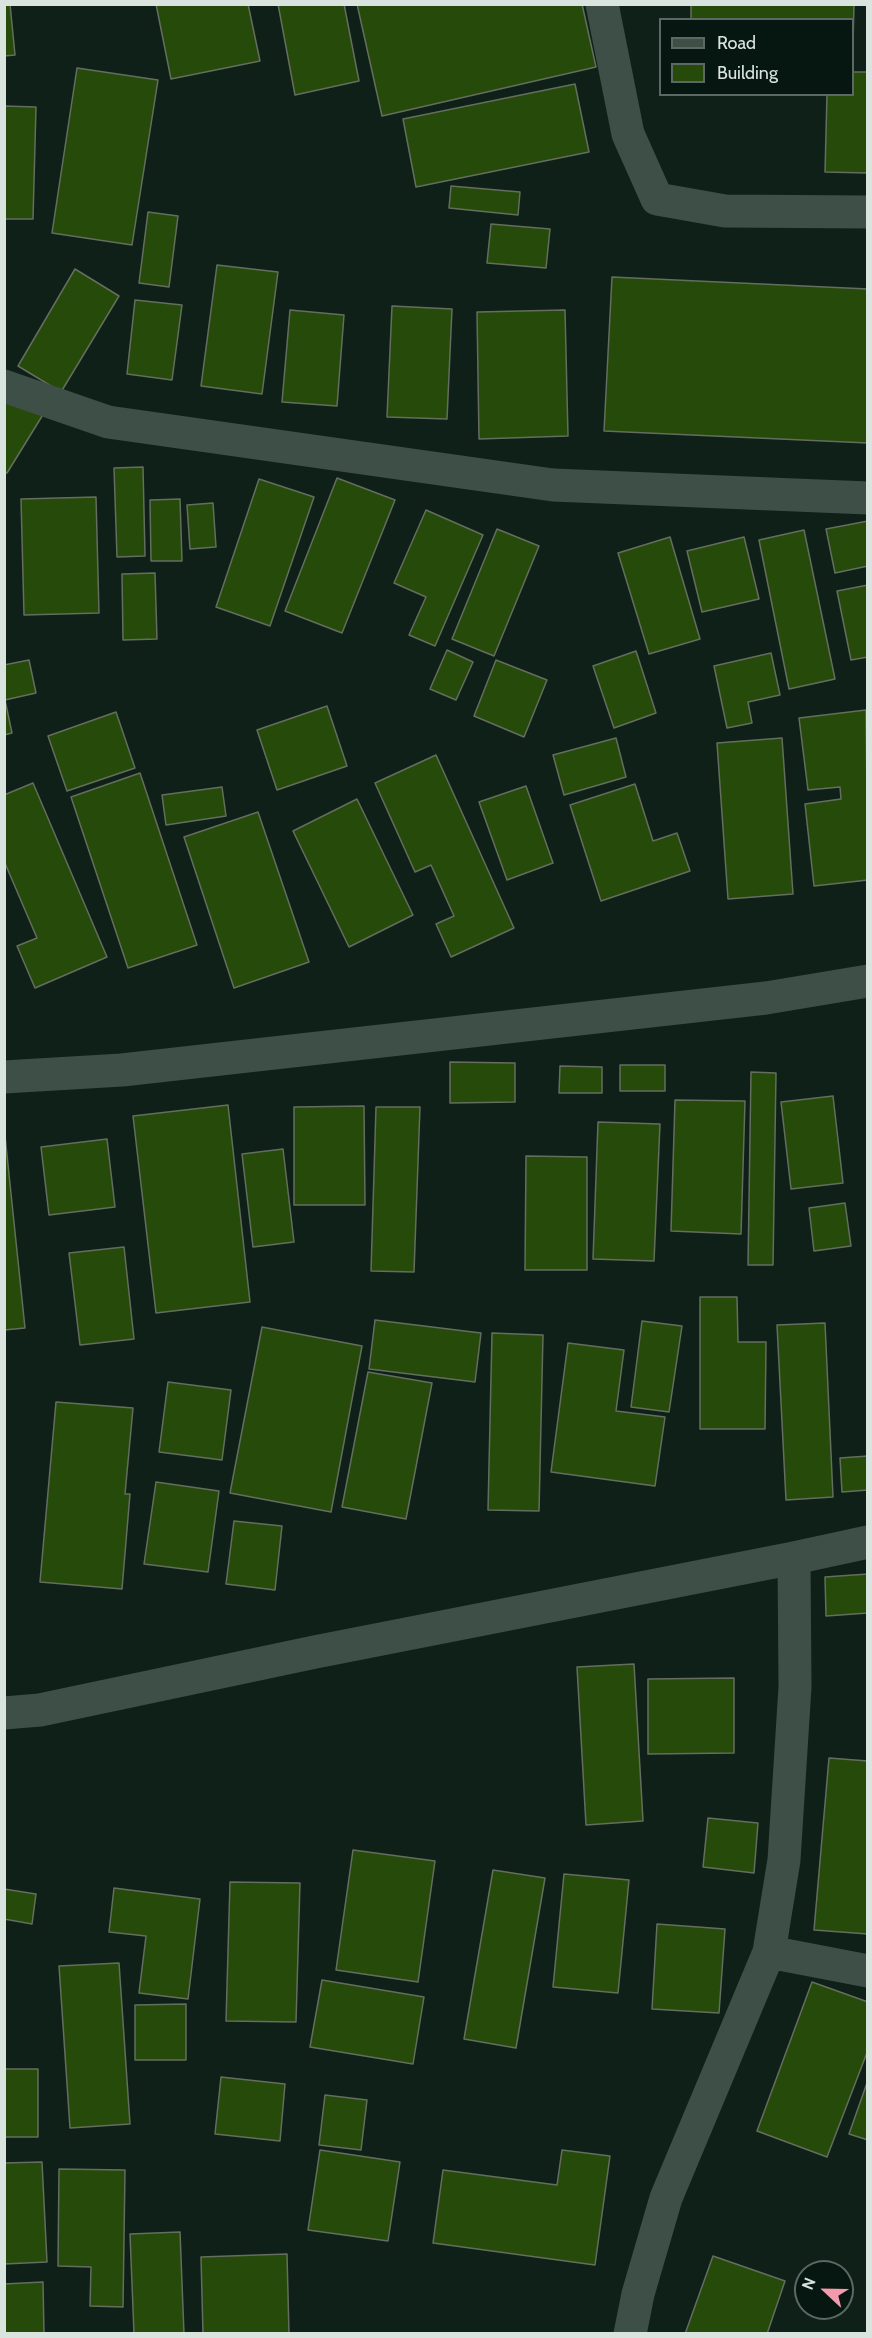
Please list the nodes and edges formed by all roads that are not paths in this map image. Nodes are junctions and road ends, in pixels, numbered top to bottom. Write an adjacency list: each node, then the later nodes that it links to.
1 (602, 4): 2 (street)
2 (867, 212)
3 (4, 386): 4 (street)
4 (867, 498)
5 (867, 981): 6 (street)
6 (4, 1077)
7 (867, 1542): 8 (street)
8 (794, 1558): 9 (street); 10 (street)
9 (4, 1713)
10 (769, 1953): 11 (street); 12 (street)
11 (867, 1971)
12 (630, 2334)

